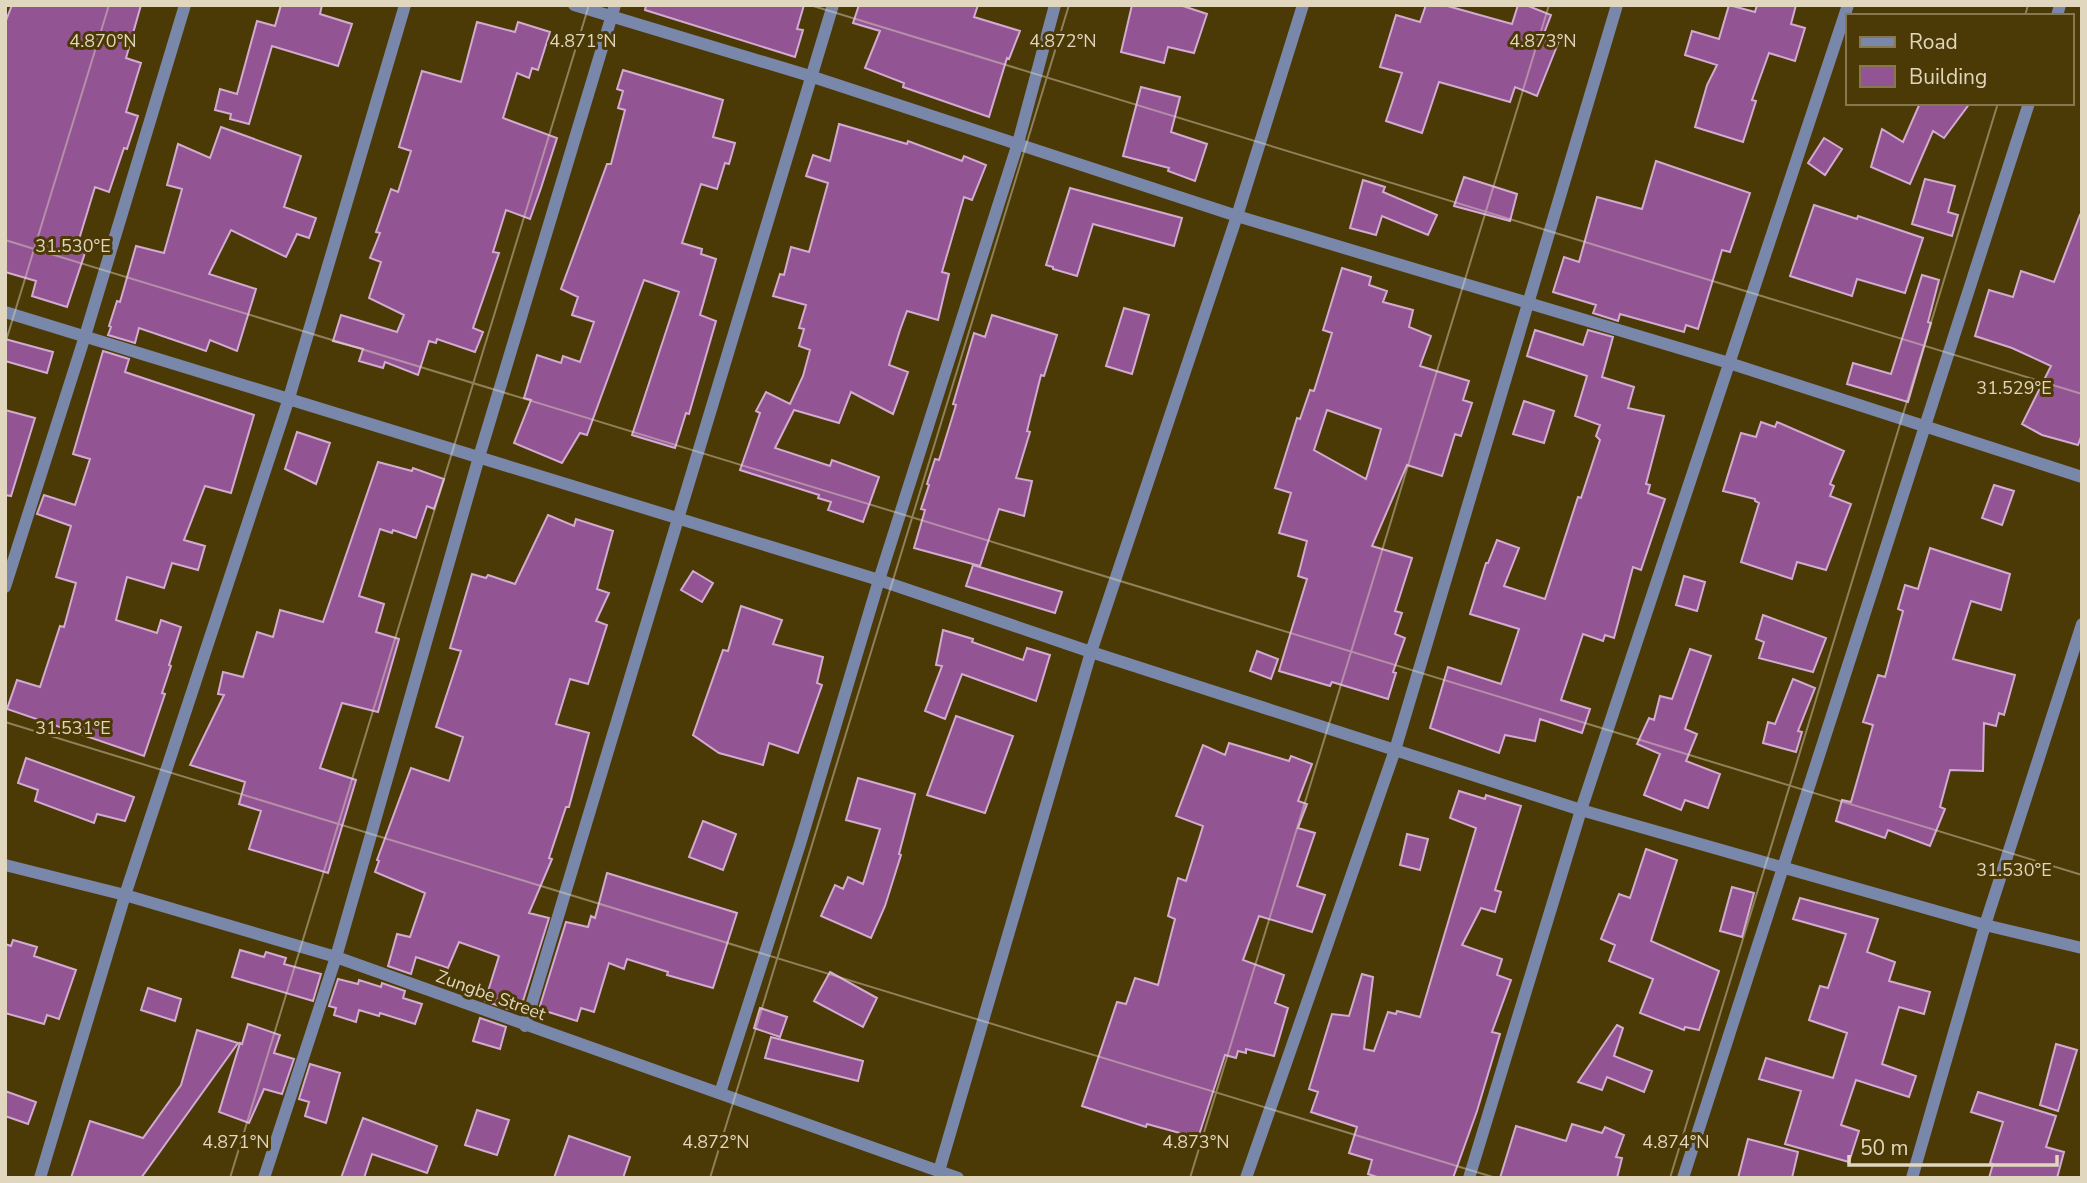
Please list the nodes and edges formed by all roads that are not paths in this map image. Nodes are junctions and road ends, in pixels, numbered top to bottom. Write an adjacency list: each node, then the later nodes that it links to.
1 (185, 5): 16 (street)
2 (405, 5): 18 (street)
3 (574, 5): 9 (street)
4 (833, 5): 10 (street)
5 (1055, 5): 12 (street)
6 (1303, 5): 13 (street)
7 (1617, 5): 14 (street)
8 (1848, 5): 17 (street)
9 (613, 11): 10 (street); 20 (street)
10 (810, 76): 12 (street); 22 (street)
11 (2028, 105): 19 (street)
12 (1018, 143): 13 (street); 23 (street)
13 (1237, 216): 14 (street); 26 (street)
14 (1528, 304): 17 (street); 27 (street)
15 (5, 312): 16 (street)
16 (85, 336): 18 (street); 24 (street)
17 (1729, 363): 19 (street); 28 (street)
18 (289, 398): 20 (street); 31 (street)
19 (1925, 428): 21 (street); 30 (street)
20 (479, 457): 22 (street); 34 (street)
21 (2082, 477)
22 (678, 517): 23 (street); 35 (street)
23 (879, 580): 26 (street); 36 (street)
24 (5, 587)
25 (2082, 624): 32 (street)
26 (1091, 652): 27 (street); 37 (street)
27 (1395, 750): 28 (street); 41 (street)
28 (1581, 810): 30 (street); 42 (street)
29 (5, 865): 31 (street, Zungbe Street)
30 (1784, 866): 32 (street); 43 (street)
31 (125, 895): 34 (street, Zungbe Street); 38 (street)
32 (1985, 925): 33 (street); 44 (street)
33 (2082, 948)
34 (336, 957): 35 (street, Zungbe Street); 39 (street)
35 (525, 1026): 36 (street, Zungbe Street)
36 (720, 1093): 37 (street, Zungbe Street)
37 (939, 1171): 40 (street, Zungbe Street)
38 (40, 1178)
39 (264, 1178)
40 (958, 1178)
41 (1246, 1178)
42 (1469, 1178)
43 (1683, 1178)
44 (1912, 1178)

